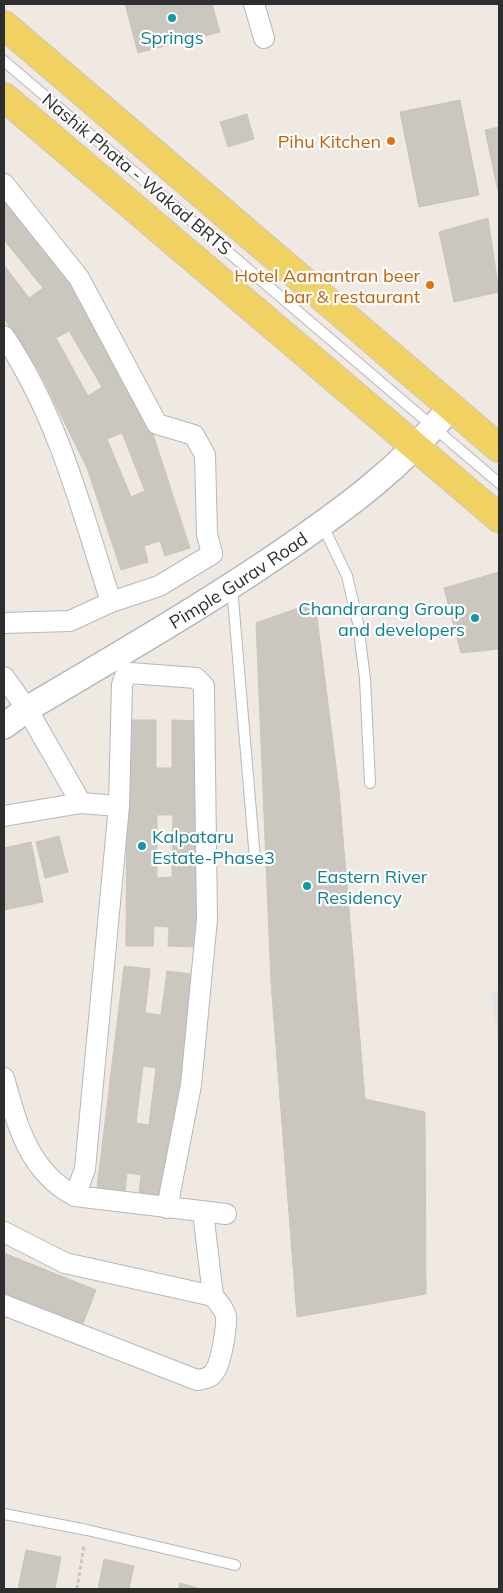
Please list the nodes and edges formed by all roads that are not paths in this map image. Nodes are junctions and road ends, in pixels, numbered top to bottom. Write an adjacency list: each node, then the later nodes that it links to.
1 (254, 4): 3 (street)
2 (4, 25): 8 (main road)
3 (264, 38)
4 (4, 61): 8 (lane, Nashik Phata - Wakad BRTS)
5 (4, 97): 9 (main road)
6 (4, 184): 15 (street)
7 (4, 336): 15 (street)
8 (443, 417): 9 (street, Pimple Gurav Road); 10 (main road); 11 (lane, Nashik Phata - Wakad BRTS)
9 (416, 447): 12 (main road); 13 (street, Pimple Gurav Road)
10 (499, 448)
11 (499, 483)
12 (499, 518)
13 (322, 524): 14 (street, Pimple Gurav Road); 20 (lane)
14 (232, 586): 18 (street, Pimple Gurav Road); 24 (lane)
15 (111, 602): 16 (street)
16 (4, 624)
17 (4, 677): 18 (street)
18 (27, 709): 19 (street, Pimple Gurav Road); 21 (street)
19 (4, 726)
20 (370, 783)
21 (81, 803): 22 (street); 23 (street)
22 (120, 806): 26 (street); 27 (street)
23 (4, 816)
24 (255, 859)
25 (4, 1084): 26 (street)
26 (75, 1196): 27 (street)
27 (167, 1208): 28 (street)
28 (203, 1212): 29 (street); 31 (street)
29 (226, 1214)
30 (4, 1232): 31 (street)
31 (213, 1296): 32 (street)
32 (4, 1305)
33 (4, 1514): 34 (lane)
34 (235, 1565)

